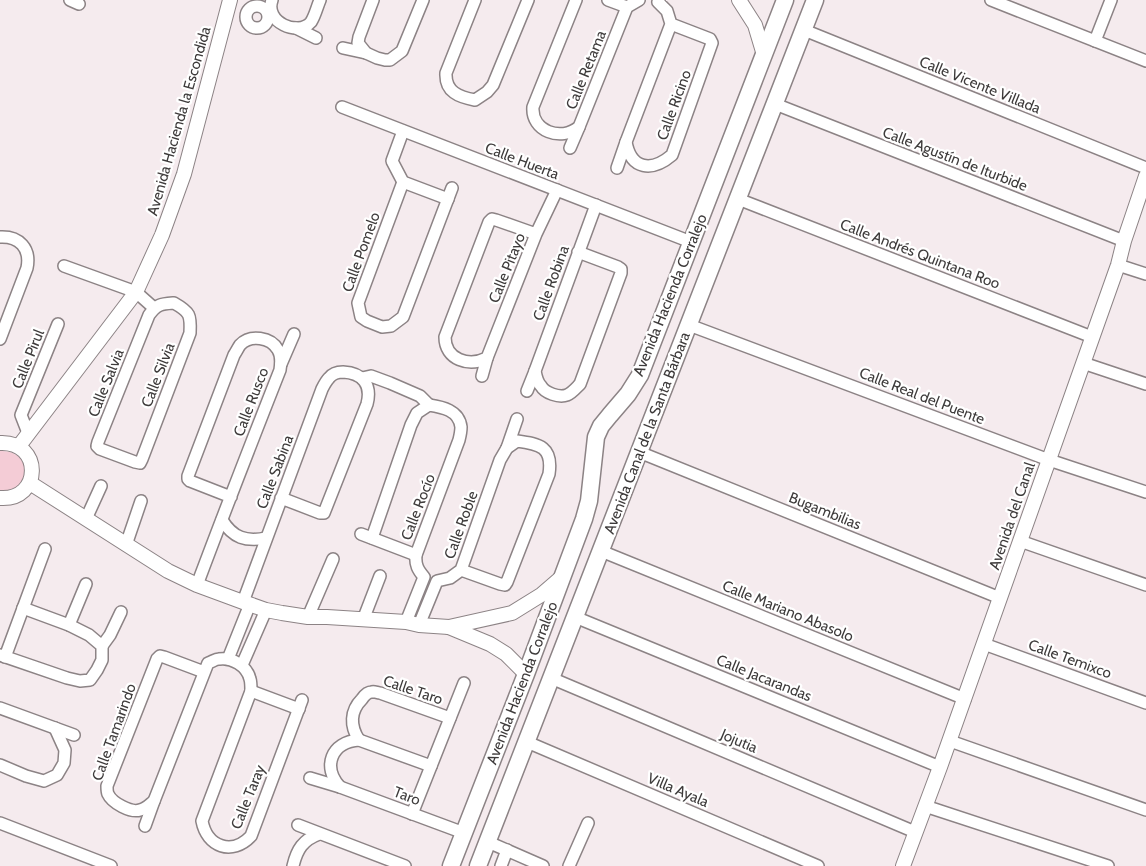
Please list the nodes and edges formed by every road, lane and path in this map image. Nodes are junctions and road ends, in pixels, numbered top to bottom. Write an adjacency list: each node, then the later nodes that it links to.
1 (272, 0): 19 (street)
2 (320, 0): 21 (street)
3 (373, 0): 27 (street)
4 (423, 0): 27 (street)
5 (475, 0): 6 (street)
6 (528, 0)
7 (576, 0): 31 (street, Calle Retama)
8 (608, 0): 18 (street)
9 (639, 0): 18 (street)
10 (739, 0): 26 (street)
11 (785, 0): 26 (main road, Avenida Hacienda Corralejo)
12 (815, 0): 22 (main road, Avenida Canal de la Santa Bárbara)
13 (991, 0): 17 (street)
14 (1110, 0): 24 (street)
15 (656, 1): 20 (street)
16 (229, 4): 19 (street); 52 (street, Avenida Hacienda la Escondida)
17 (1011, 4): 24 (street)
18 (627, 7): 31 (street, Calle Retama)
19 (272, 20): 21 (street)
20 (671, 24): 33 (street, Calle Ricino); 33 (street, Calle Ricino)
21 (296, 28): 23 (street)
22 (804, 30): 29 (main road, Avenida Canal de la Santa Bárbara); 36 (street, Calle Vicente Villada)
23 (316, 38)
24 (1095, 41): 28 (street)
25 (343, 48): 27 (street)
26 (764, 55): 47 (main road, Avenida Hacienda Corralejo)
27 (371, 56)
28 (1146, 61)
29 (775, 104): 42 (main road, Avenida Canal de la Santa Bárbara); 46 (street, Calle Agustín de Iturbide)
30 (342, 107): 32 (street, Calle Huerta)
31 (579, 127): 34 (street)
32 (403, 131): 38 (street); 40 (street, Calle Huerta)
33 (626, 142): 35 (street)
34 (570, 148)
35 (617, 168)
36 (1146, 168)
37 (1146, 176): 46 (street, Avenida del Canal)
38 (403, 182): 41 (street); 41 (street, Calle Pomelo)
39 (452, 188): 41 (street)
40 (558, 190): 43 (street, Calle Huerta); 44 (street, Calle Pitayo)
41 (448, 199)
42 (738, 199): 55 (main road, Avenida Canal de la Santa Bárbara); 57 (street, Calle Andrés Quintana Roo)
43 (596, 205): 47 (street, Calle Huerta); 48 (street, Calle Robina)
44 (536, 234): 59 (street, Calle Pitayo); 59 (street)
45 (4, 237): 58 (street)
46 (1124, 241): 49 (street, Avenida del Canal)
47 (691, 242): 96 (main road, Avenida Hacienda Corralejo)
48 (578, 252): 62 (street, Calle Robina); 62 (street)
49 (1118, 265): 51 (street); 57 (street, Avenida del Canal)
50 (64, 266): 52 (street)
51 (1146, 274)
52 (136, 292): 53 (street); 69 (street, Avenida Hacienda la Escondida)
53 (154, 308): 75 (street, Calle Salvia); 75 (street, Calle Silvia)
54 (58, 324): 69 (street, Calle Pirul)
55 (689, 325): 73 (main road, Avenida Canal de la Santa Bárbara); 74 (street, Calle Real del Puente)
56 (294, 334): 61 (street)
57 (1092, 337): 60 (street, Avenida del Canal)
58 (0, 339)
59 (487, 358): 64 (street, Calle Pitayo)
60 (1083, 363): 65 (street); 74 (street, Avenida del Canal)
61 (281, 364): 80 (street, Calle Rusco); 80 (street, Calle Rusco)
62 (535, 371): 66 (street, Calle Robina)
63 (357, 375): 67 (street, Calle Sabina); 81 (street, Calle Sabina); 81 (street)
64 (482, 376)
65 (1146, 384)
66 (527, 391)
67 (428, 405): 87 (street); 92 (street, Calle Rocío)
68 (517, 419): 72 (street, Calle Roble)
69 (28, 433): 71 (street, Avenida Hacienda la Escondida)
70 (0, 443): 71 (street)
71 (18, 446): 76 (street)
72 (506, 448): 94 (street, Calle Roble); 94 (street)
73 (639, 452): 91 (main road, Avenida Canal de la Santa Bárbara); 100 (street, Bugambilias)
74 (1049, 460): 78 (street, Calle Real del Puente); 88 (street, Avenida del Canal)
75 (140, 463)
76 (30, 483): 79 (street); 83 (street)
77 (100, 486): 83 (street)
78 (1146, 492)
79 (0, 498)
80 (230, 498): 84 (street, Calle Rusco)
81 (281, 498): 86 (street, Calle Sabina)
82 (141, 501): 89 (street)
83 (86, 519): 89 (street)
84 (222, 520): 86 (street); 98 (street, Calle Rusco)
85 (360, 534): 87 (street)
86 (266, 538): 101 (street, Calle Sabina)
87 (372, 538): 92 (street)
88 (1020, 542): 99 (street); 100 (street, Avenida del Canal)
89 (126, 545): 98 (street)
90 (45, 549): 102 (street)
91 (601, 551): 108 (main road, Avenida Canal de la Santa Bárbara); 121 (street, Calle Mariano Abasolo)
92 (416, 555): 109 (street, Calle Rocío)
93 (333, 559): 105 (street)
94 (461, 570): 109 (street, Calle Roble)
95 (380, 576): 107 (street)
96 (564, 576): 106 (main road, Avenida Hacienda Corralejo); 111 (street)
97 (86, 584): 110 (street)
98 (196, 585): 101 (street)
99 (1146, 585)
100 (1000, 598): 112 (street, Avenida del Canal)
101 (246, 603): 103 (street); 115 (street)
102 (23, 608): 110 (street); 114 (street)
103 (266, 610): 105 (street); 115 (street)
104 (121, 612): 113 (street)
105 (308, 617): 107 (street)
106 (548, 618): 108 (main road); 117 (main road, Avenida Hacienda Corralejo)
107 (362, 620): 109 (street)
108 (573, 622): 118 (main road, Avenida Canal de la Santa Bárbara); 132 (street, Calle Jacarandas)
109 (412, 624): 111 (street)
110 (69, 625): 113 (street)
111 (449, 627): 117 (street)
112 (984, 644): 121 (street, Avenida del Canal); 122 (street, Calle Temixco)
113 (102, 646): 114 (street)
114 (2, 656)
115 (235, 662): 116 (street); 120 (street)
116 (204, 672): 135 (street); 135 (street, Calle Tamarindo)
117 (526, 674): 144 (main road, Avenida Hacienda Corralejo)
118 (551, 678): 129 (main road, Avenida Canal de la Santa Bárbara); 143 (street, Jojutia)
119 (464, 683): 124 (street)
120 (251, 691): 120 (street, Calle Taray)
121 (964, 699): 128 (street, Avenida del Canal)
122 (1146, 703)
123 (0, 708): 125 (street)
124 (450, 718): 127 (street, Calle Taro); 131 (street, Calle Taro)
125 (55, 728): 126 (street); 130 (street)
126 (74, 735)
127 (359, 740): 131 (street); 134 (street)
128 (950, 741): 132 (street, Avenida del Canal); 137 (street)
129 (527, 742): 146 (main road, Avenida Canal de la Santa Bárbara); 157 (street, Villa Ayala)
130 (0, 765)
131 (431, 766): 138 (street, Calle Taro)
132 (940, 767): 136 (street, Avenida del Canal)
133 (310, 778): 134 (street, Taro)
134 (340, 787): 138 (street, Taro)
135 (154, 801): 142 (street)
136 (925, 806): 143 (street, Avenida del Canal); 159 (street)
137 (1146, 810)
138 (412, 814): 144 (street, Taro)
139 (0, 822): 148 (street)
140 (588, 824): 156 (street)
141 (298, 825): 145 (street)
142 (146, 826)
143 (915, 832): 158 (street, Avenida del Canal)
144 (464, 833): 152 (main road, Avenida Hacienda Corralejo)
145 (319, 834): 149 (street); 150 (street)
146 (488, 842): 147 (street); 153 (main road, Avenida Canal de la Santa Bárbara)
147 (507, 850): 154 (street); 155 (street)
148 (97, 863)
149 (391, 864): 151 (street)
150 (294, 866)
151 (405, 866)
152 (451, 866)
153 (478, 866)
154 (500, 866)
155 (543, 866)
156 (569, 866)
157 (818, 866)
158 (903, 866)
159 (1108, 866)

